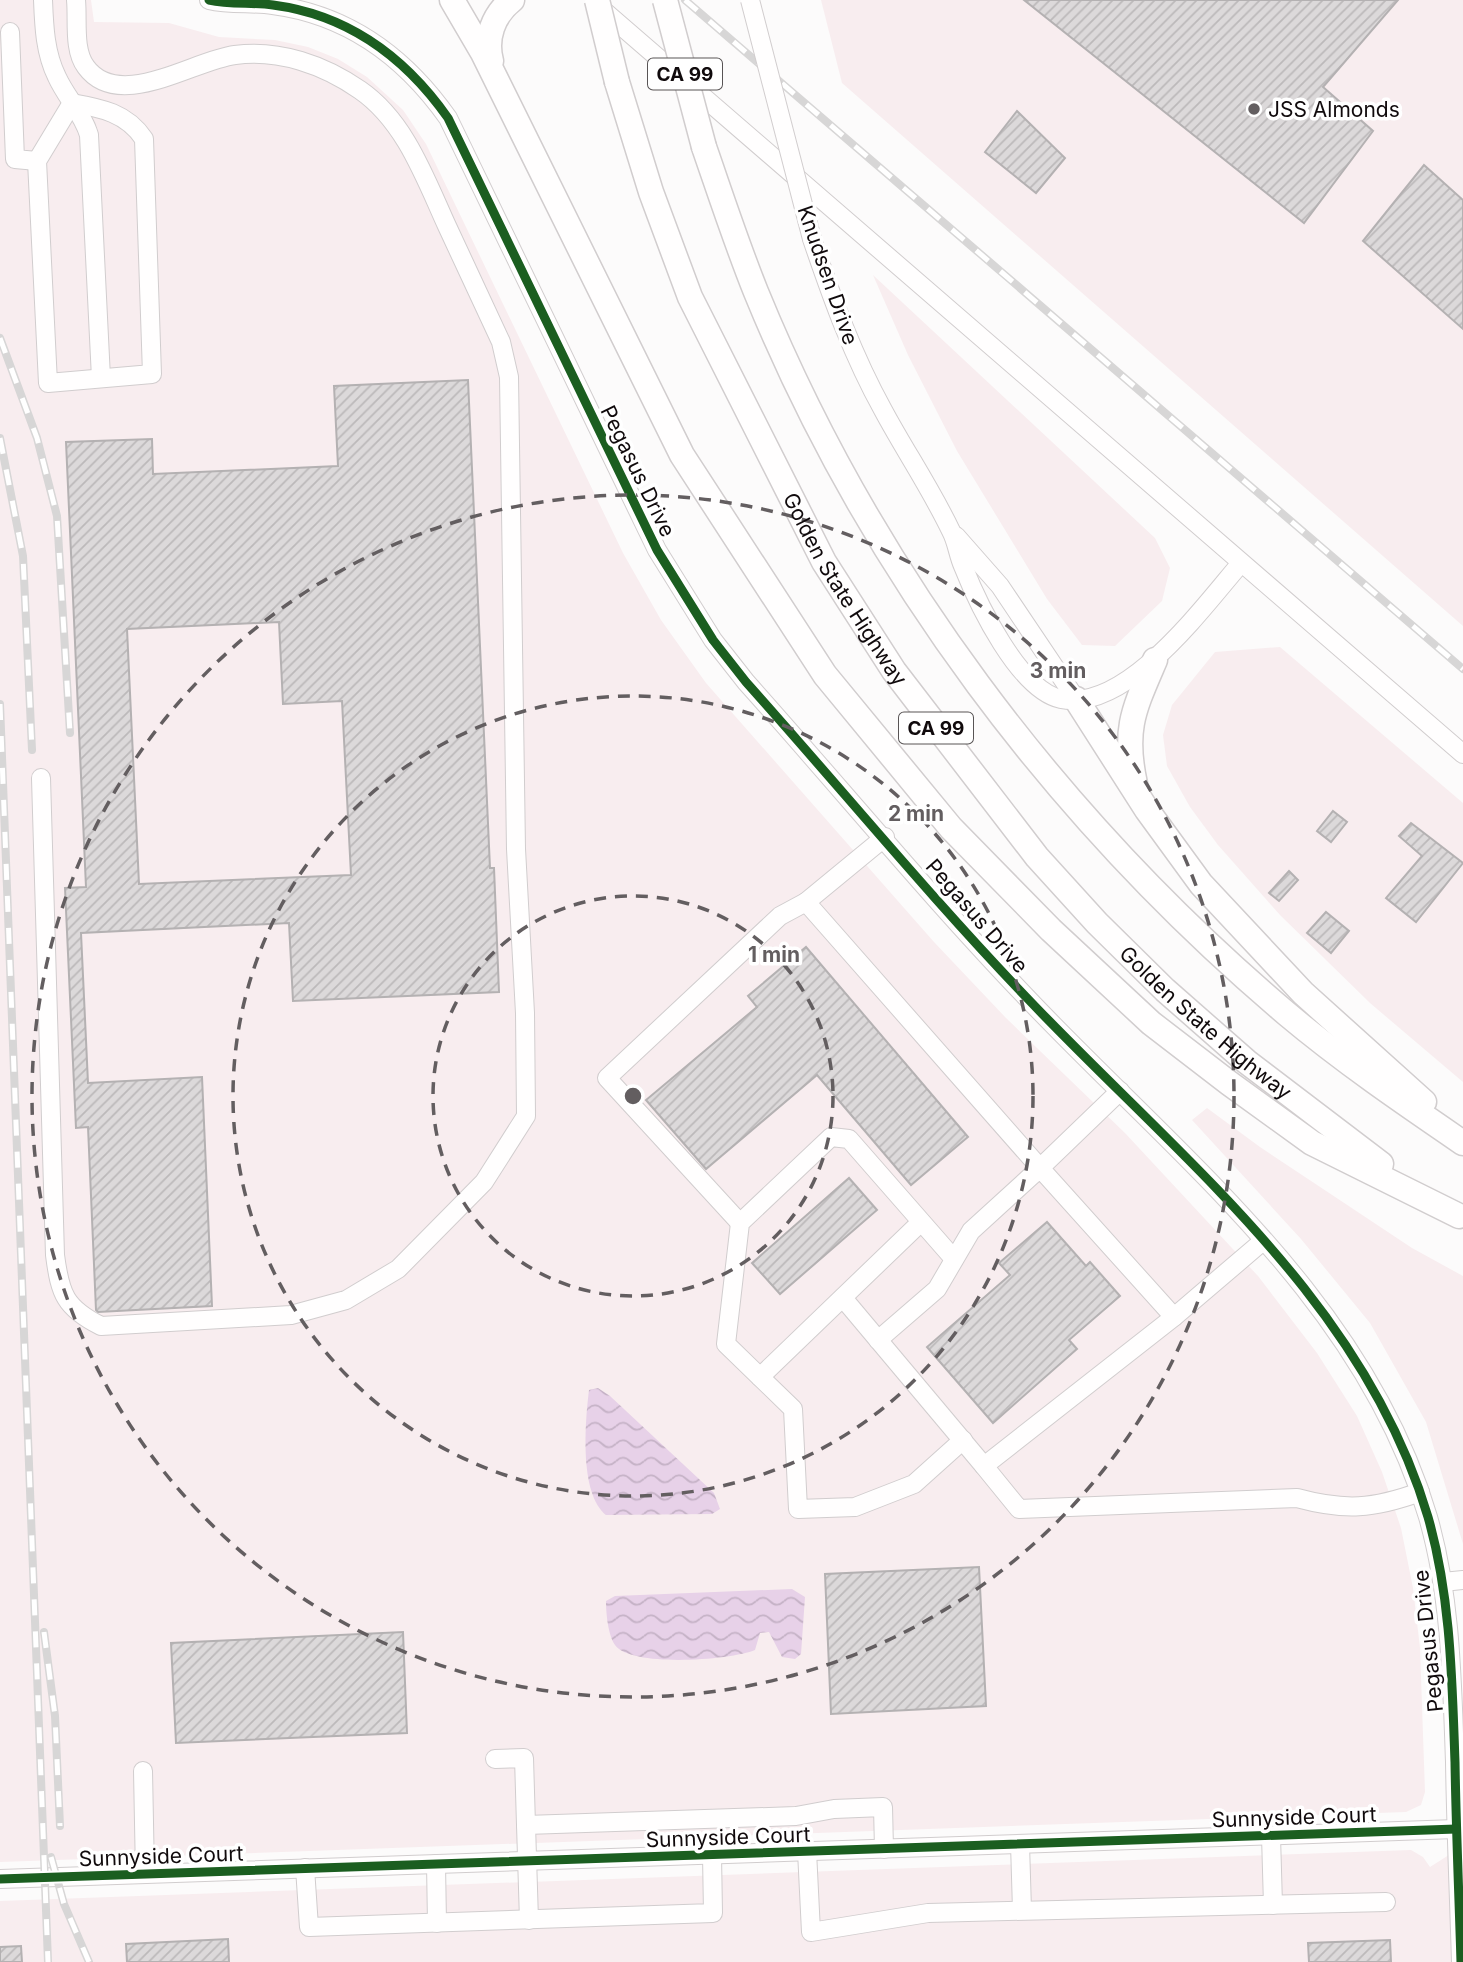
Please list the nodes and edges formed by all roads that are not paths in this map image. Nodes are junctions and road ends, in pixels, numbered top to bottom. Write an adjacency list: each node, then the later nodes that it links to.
1 (43, 0): 11 (street)
2 (76, 0): 19 (street)
3 (209, 0): 21 (street, Pegasus Drive)
4 (453, 0): 10 (highway)
5 (512, 0): 10 (highway)
6 (594, 0): 15 (street, Golden State Highway); 26 (highway, Golden State Highway / CA 99, bridge)
7 (665, 0): 24 (highway, CA 99, bridge)
8 (750, 0): 14 (street, Knudsen Drive, bridge)
9 (10, 32): 12 (street)
10 (494, 74): 26 (highway)
11 (72, 103): 12 (street); 13 (street); 13 (street)
12 (37, 161): 13 (street)
13 (101, 379)
14 (952, 532): 17 (street, Knudsen Drive); 17 (street, Knudsen Drive)
15 (1241, 564): 16 (street, Knudsen Drive); 18 (street, Golden State Highway)
16 (1155, 660): 17 (street, Knudsen Drive); 20 (highway)
17 (1076, 699): 20 (highway)
18 (1463, 754)
19 (41, 778)
20 (1137, 795): 24 (highway)
21 (885, 837): 22 (street); 23 (street, Pegasus Drive)
22 (806, 902): 25 (street); 28 (street)
23 (1120, 1091): 25 (street); 29 (street, Pegasus Drive)
24 (1463, 1141)
25 (1040, 1168): 30 (street); 32 (street)
26 (1461, 1217)
27 (922, 1222): 28 (street); 30 (street); 31 (street)
28 (740, 1223): 34 (street)
29 (1263, 1241): 32 (street); 37 (street, Pegasus Drive)
30 (954, 1259): 33 (street)
31 (843, 1298): 33 (street); 34 (street)
32 (1174, 1317): 36 (street)
33 (878, 1340): 35 (street)
34 (760, 1377): 35 (street)
35 (963, 1440): 36 (street)
36 (984, 1466): 37 (street)
37 (1420, 1492): 39 (street, Pegasus Drive)
38 (1463, 1580): 39 (street)
39 (1443, 1582): 40 (street, Pegasus Drive)
40 (1458, 1718): 44 (street, Pegasus Drive)
41 (495, 1759): 43 (street)
42 (143, 1771): 53 (street)
43 (526, 1825): 47 (street); 50 (street)
44 (1457, 1829): 45 (street, Sunnyside Court); 60 (street, Pegasus Drive)
45 (1271, 1836): 46 (street, Sunnyside Court); 56 (street)
46 (1020, 1844): 47 (street, Sunnyside Court); 57 (street)
47 (884, 1849): 48 (street, Sunnyside Court)
48 (807, 1852): 49 (street, Sunnyside Court); 57 (street)
49 (712, 1855): 50 (street, Sunnyside Court); 58 (street)
50 (528, 1861): 51 (street, Sunnyside Court); 58 (street)
51 (436, 1864): 52 (street, Sunnyside Court); 59 (street)
52 (305, 1868): 53 (street, Sunnyside Court); 59 (street)
53 (145, 1874): 54 (street, Sunnyside Court)
54 (0, 1879)
55 (1386, 1902): 56 (street)
56 (1273, 1905): 57 (street)
57 (1022, 1910)
58 (529, 1920): 59 (street)
59 (437, 1923)
60 (1461, 1950)

